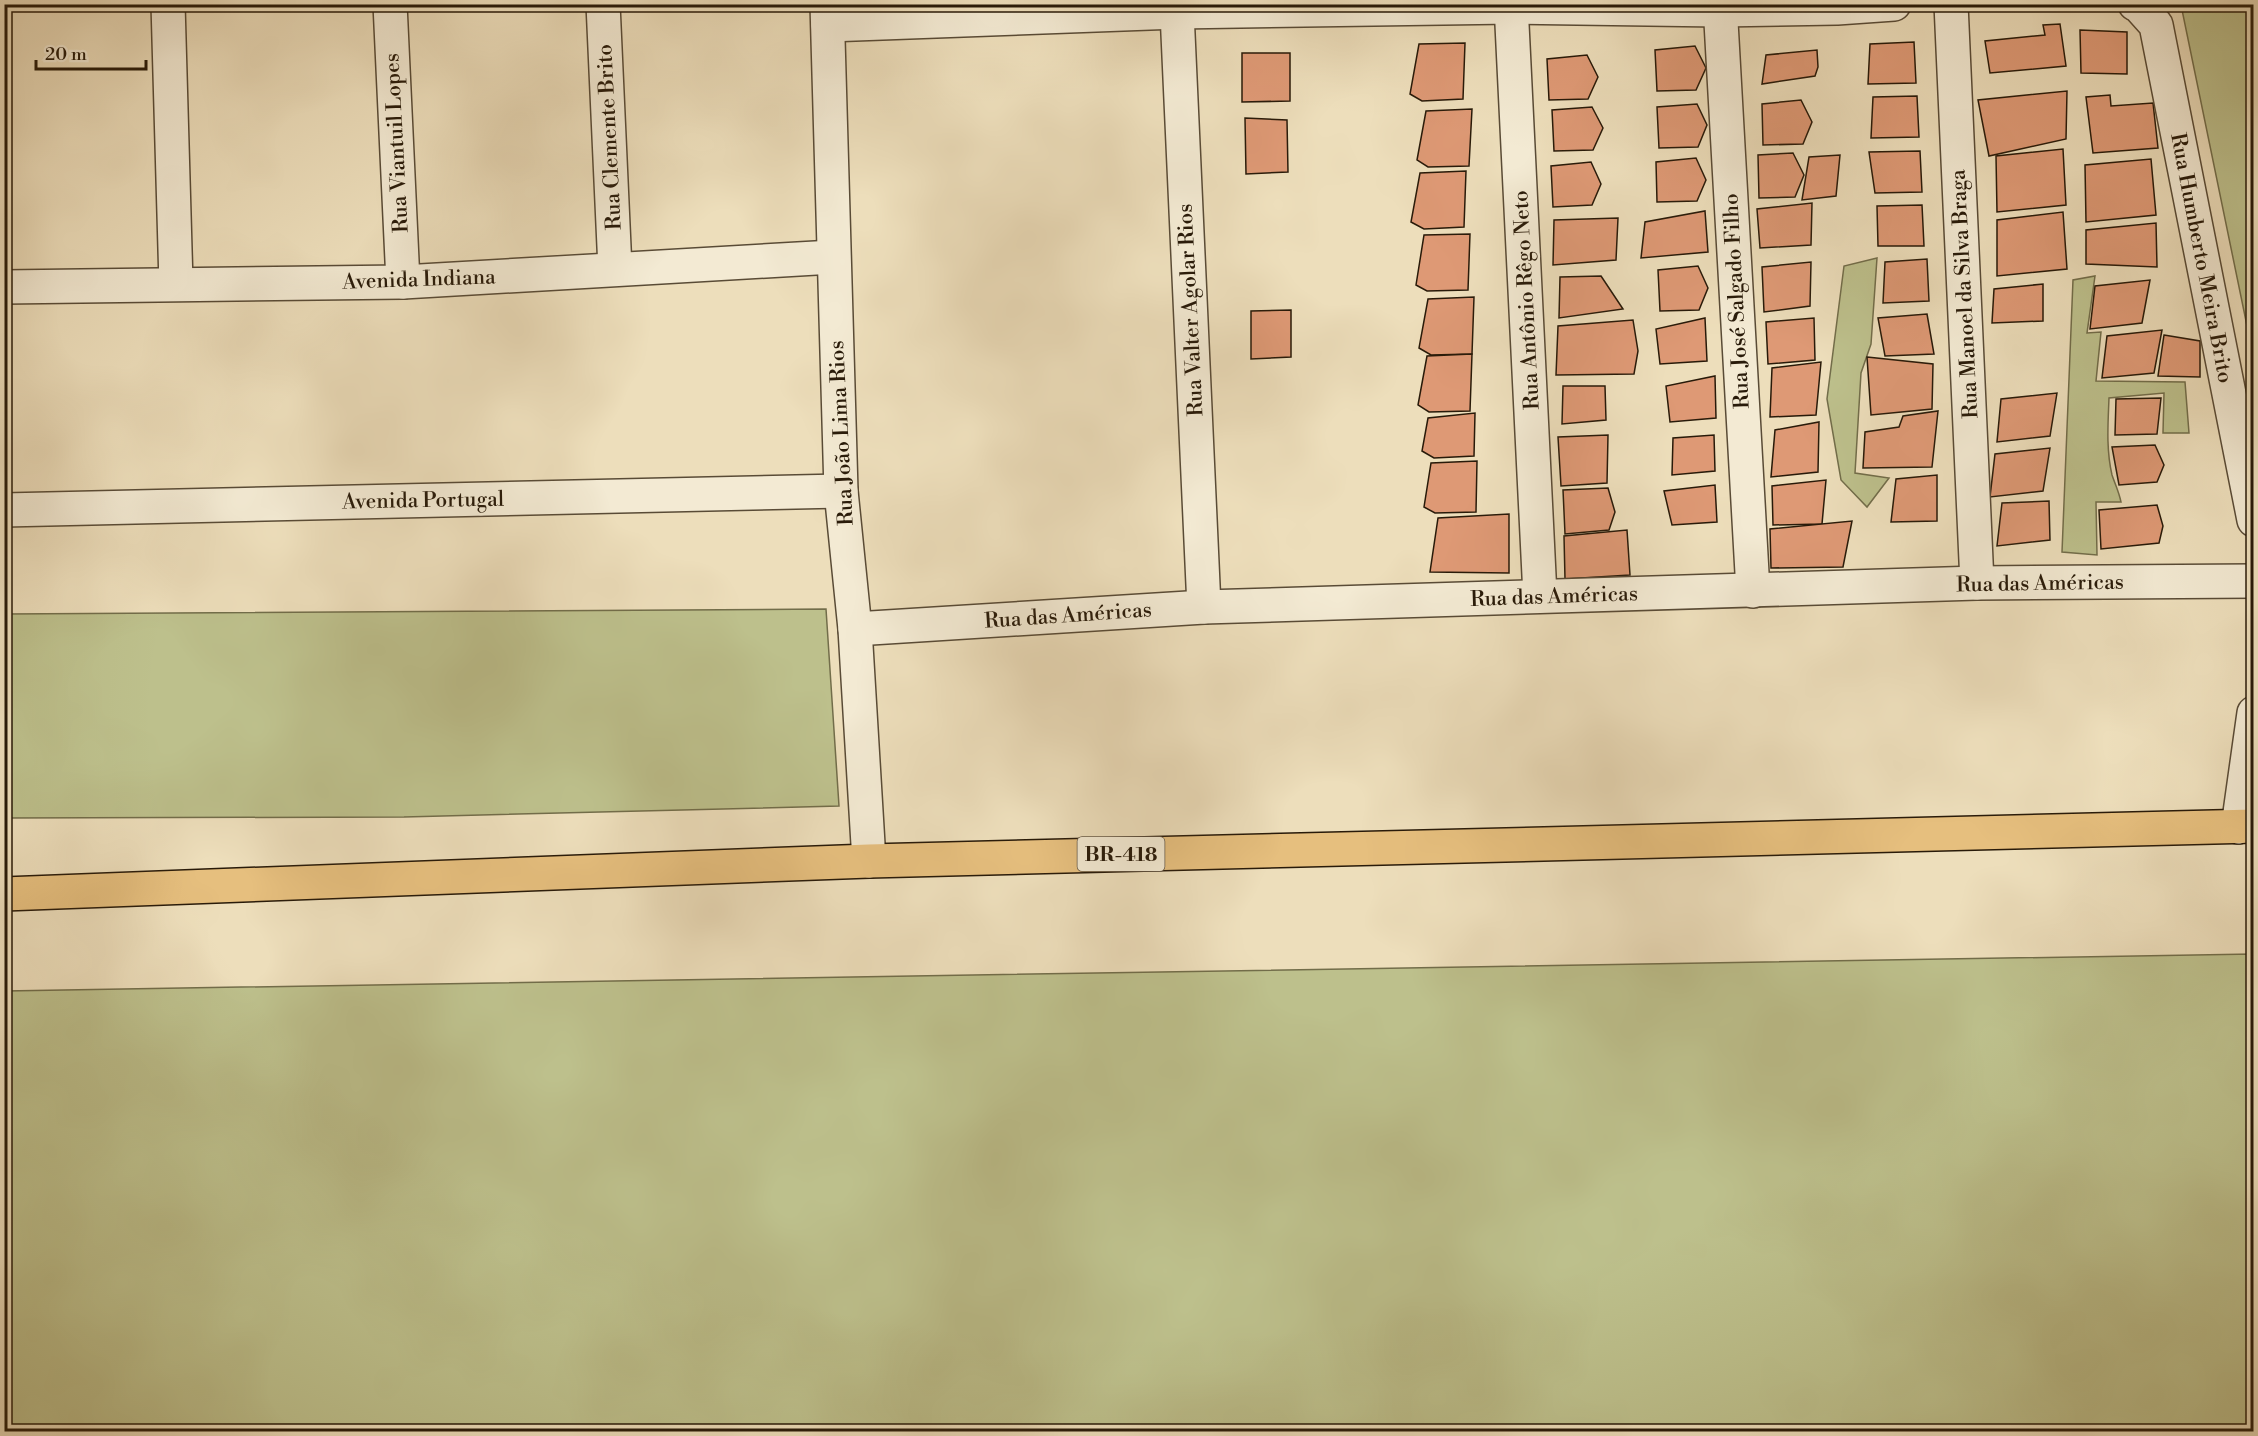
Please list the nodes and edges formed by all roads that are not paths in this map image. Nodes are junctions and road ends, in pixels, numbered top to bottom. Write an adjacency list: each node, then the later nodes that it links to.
1 (168, 4): 14 (street)
2 (390, 4): 13 (street, Rua Viantuil Lopes)
3 (603, 4): 12 (street, Rua Clemente Brito)
4 (1894, 4): 7 (street)
5 (1951, 4): 20 (street, Rua Manoel da Silva Braga)
6 (1511, 6): 7 (street); 9 (street); 22 (street, Rua Antônio Rêgo Neto)
7 (1720, 7): 21 (street, Rua José Salgado Filho)
8 (2148, 11): 18 (street, Rua Humberto Meira Brito)
9 (1177, 12): 10 (street); 23 (street, Rua Valter Agolar Rios)
10 (828, 15): 11 (street, Rua João Lima Rios)
11 (833, 257): 12 (street, Avenida Indiana); 16 (street, Rua João Lima Rios)
12 (615, 269): 13 (street, Avenida Indiana)
13 (403, 282): 14 (street, Avenida Indiana)
14 (176, 284): 15 (street, Avenida Indiana)
15 (4, 287)
16 (841, 491): 17 (street, Avenida Portugal); 24 (street, Rua João Lima Rios)
17 (4, 510)
18 (2253, 520)
19 (2253, 581): 20 (street, Rua das Américas)
20 (1977, 583): 21 (street, Rua das Américas)
21 (1753, 591): 22 (street, Rua das Américas)
22 (1540, 596): 23 (street, Rua das Américas)
23 (1204, 607): 24 (street, Rua das Américas)
24 (855, 629): 27 (street, Rua João Lima Rios)
25 (2253, 714): 26 (street)
26 (2246, 826): 27 (main road, BR-418)
27 (869, 861): 28 (main road, BR-418)
28 (4, 894)

